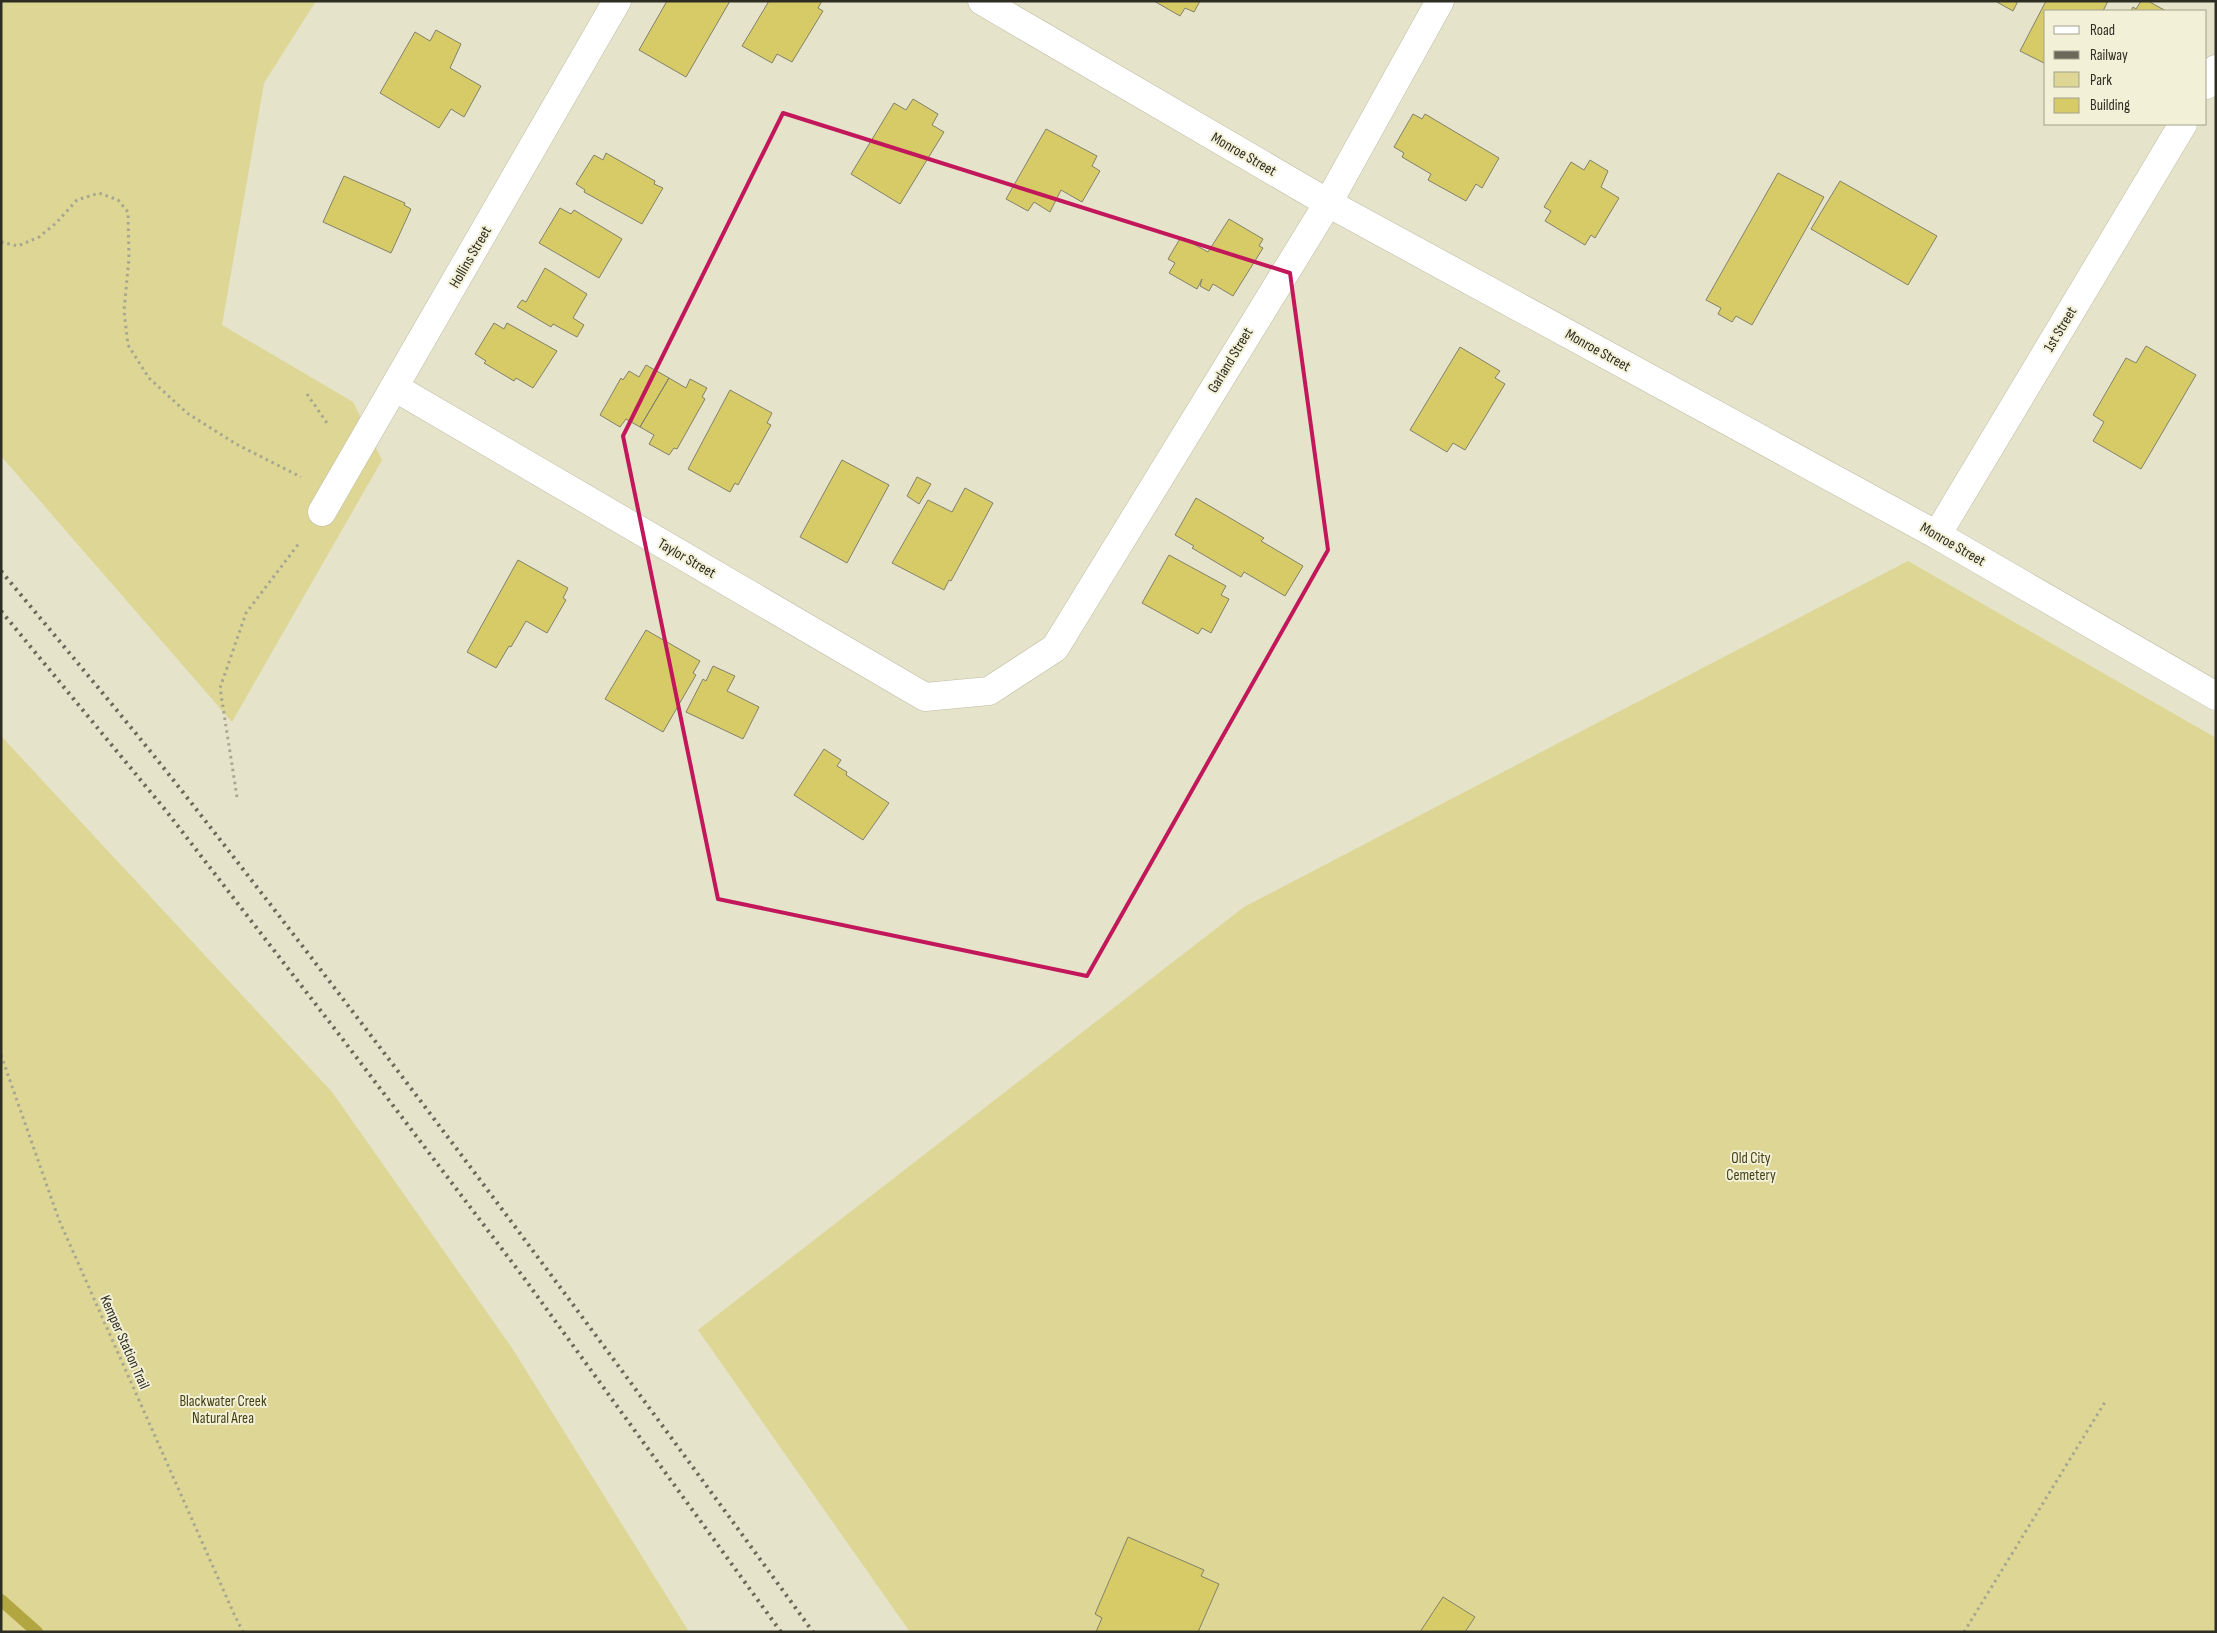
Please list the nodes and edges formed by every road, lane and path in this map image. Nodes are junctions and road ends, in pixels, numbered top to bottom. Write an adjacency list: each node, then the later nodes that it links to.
1 (617, 1): 9 (street, Hollins Street)
2 (982, 1): 7 (street, Monroe Street)
3 (1440, 1): 7 (street, Garland Street)
4 (2216, 68): 5 (street)
5 (2207, 83)
6 (2182, 125): 14 (street, 1st Street)
7 (1328, 203): 14 (street, Monroe Street); 15 (street, Garland Street)
8 (1, 242): 12 (path)
9 (394, 387): 13 (street, Hollins Street); 15 (street, Taylor Street)
10 (307, 394): 11 (path)
11 (330, 429)
12 (309, 480)
13 (322, 512): 17 (path)
14 (1937, 535): 16 (street, Monroe Street)
15 (988, 691)
16 (2216, 696)
17 (237, 797)
18 (1, 1055): 20 (path, Kemper Station Trail)
19 (2105, 1402): 21 (path)
20 (244, 1632)
21 (1964, 1632)

